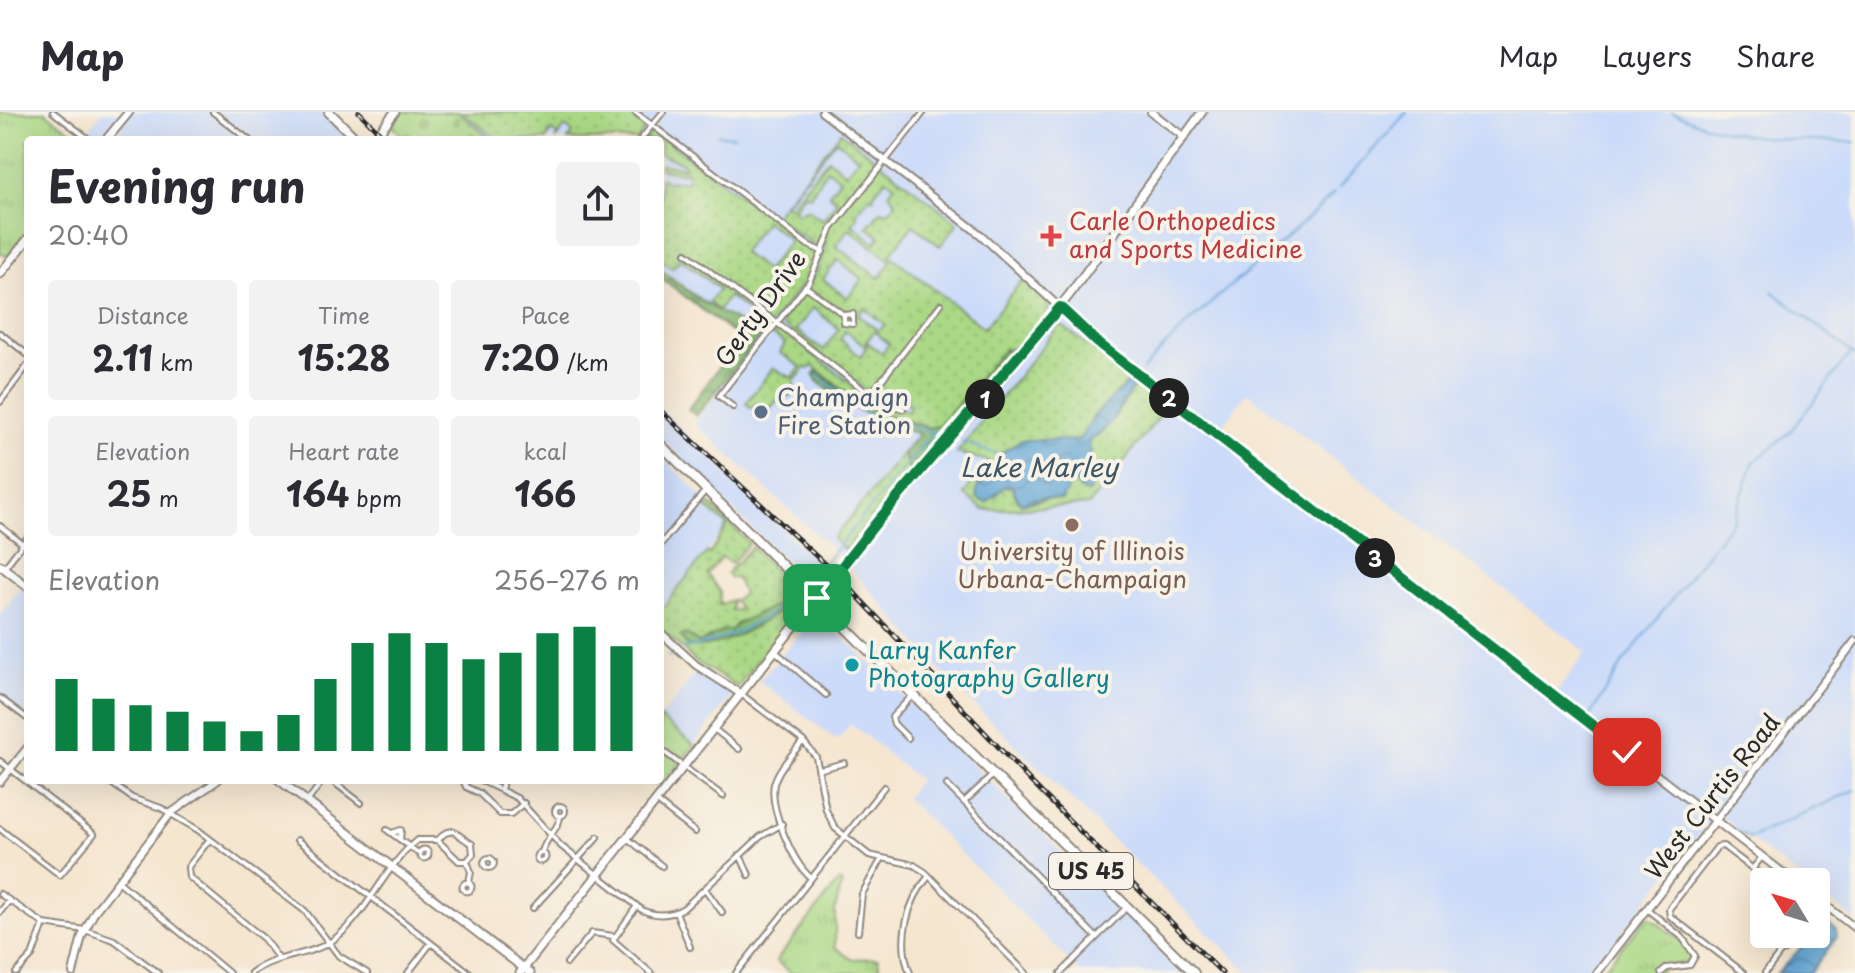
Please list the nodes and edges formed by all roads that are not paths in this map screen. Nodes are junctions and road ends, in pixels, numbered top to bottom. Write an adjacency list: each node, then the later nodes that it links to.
1 (129, 112): 14 (main road)
2 (213, 112): 15 (street)
3 (329, 112): 16 (main road)
4 (395, 112): 17 (main road)
5 (635, 112): 12 (street)
6 (663, 112): 12 (street)
7 (822, 112): 20 (street)
8 (924, 112): 20 (street, Gerty Drive)
9 (1151, 112): 19 (street)
10 (1202, 112): 19 (main road)
11 (57, 113): 13 (street)
12 (652, 125): 18 (street); 22 (street)
13 (85, 136)
14 (109, 136)
15 (244, 136)
16 (353, 136)
17 (376, 136)
18 (643, 136)
19 (1183, 136): 27 (main road)
20 (886, 161): 22 (street, Gerty Drive); 27 (street)
21 (24, 243): 24 (main road)
22 (823, 252): 25 (street, Gerty Drive)
23 (686, 253): 29 (street)
24 (0, 274)
25 (805, 286): 28 (street); 29 (street, Gerty Drive)
26 (941, 304): 33 (street)
27 (1060, 307): 44 (main road); 88 (street)
28 (844, 315)
29 (776, 323): 33 (street); 35 (street, Gerty Drive)
30 (0, 333): 31 (street)
31 (24, 352)
32 (24, 370): 34 (street)
33 (870, 395): 36 (street)
34 (0, 402)
35 (733, 407)
36 (903, 409)
37 (664, 448): 38 (main road, US 45)
38 (706, 490): 40 (street); 44 (main road, US 45)
39 (0, 526): 41 (street)
40 (664, 540)
41 (23, 544): 42 (street)
42 (2, 567): 43 (main road)
43 (24, 584)
44 (817, 598): 47 (main road); 50 (main road, US 45)
45 (664, 636): 48 (street)
46 (1855, 641): 88 (street, West Curtis Road)
47 (775, 651): 48 (main road); 49 (street)
48 (741, 694): 53 (main road); 55 (street)
49 (826, 695)
50 (913, 695): 54 (street); 64 (main road, US 45)
51 (0, 698): 52 (street)
52 (24, 716)
53 (714, 729): 56 (street); 61 (main road)
54 (908, 738)
55 (803, 741): 63 (street); 89 (street)
56 (739, 749)
57 (24, 752): 62 (street)
58 (664, 752): 61 (street)
59 (0, 761): 62 (street)
60 (844, 763): 63 (street)
61 (685, 766): 80 (street); 82 (main road)
62 (10, 769): 65 (street); 66 (street)
63 (821, 769): 94 (street)
64 (993, 775): 83 (street); 125 (main road, US 45)
65 (24, 780)
66 (0, 782)
67 (29, 784): 90 (street)
68 (113, 784): 86 (street)
69 (212, 784): 86 (street)
70 (284, 784): 81 (main road)
71 (320, 784): 81 (street)
72 (336, 784): 84 (street)
73 (465, 784): 79 (street)
74 (502, 784): 78 (street)
75 (485, 785): 78 (street); 79 (street)
76 (947, 785): 83 (street)
77 (884, 787): 94 (street)
78 (501, 790): 85 (street)
79 (479, 793): 85 (street)
80 (723, 796)
81 (307, 802): 110 (main road)
82 (657, 802): 92 (street); 96 (main road)
83 (964, 802): 137 (street)
84 (361, 803)
85 (524, 803): 93 (street)
86 (171, 813): 97 (street); 118 (street)
87 (560, 816): 93 (street)
88 (1717, 822): 105 (street); 128 (street, West Curtis Road)
89 (782, 824): 103 (street); 117 (street)
90 (0, 829)
91 (390, 831): 100 (street)
92 (695, 832)
93 (550, 833): 101 (street); 104 (street)
94 (844, 836): 107 (street); 117 (street)
95 (598, 837): 104 (street)
96 (627, 838): 109 (street); 114 (main road)
97 (210, 839): 138 (street); 142 (street)
98 (297, 840): 122 (street)
99 (438, 840): 100 (street); 106 (street); 106 (street)
100 (409, 846): 102 (street); 110 (street)
101 (542, 852)
102 (418, 853)
103 (740, 855): 115 (street); 120 (street)
104 (576, 858): 114 (street); 126 (street)
105 (1764, 858): 112 (street); 113 (street)
106 (470, 859): 108 (street); 119 (street)
107 (881, 860): 116 (street); 135 (street)
108 (483, 864)
109 (662, 866)
110 (393, 867): 122 (street); 146 (main road)
111 (1752, 868): 163 (street)
112 (1756, 868)
113 (1777, 868)
114 (598, 875): 124 (street); 146 (main road)
115 (749, 875)
116 (929, 876): 144 (street); 156 (street)
117 (811, 878): 155 (street)
118 (118, 881): 134 (street); 150 (street)
119 (469, 882)
120 (705, 889): 130 (street); 131 (street)
121 (0, 894): 123 (street)
122 (371, 896): 138 (street); 139 (street)
123 (9, 901): 129 (street); 132 (street)
124 (637, 906): 130 (street); 136 (street)
125 (1127, 907): 137 (street); 160 (main road, US 45)
126 (533, 908)
127 (1830, 909): 133 (street)
128 (1648, 910): 161 (street, West Curtis Road); 162 (street)
129 (0, 912)
130 (676, 912): 140 (street)
131 (722, 912)
132 (44, 924): 134 (street); 147 (street)
133 (1855, 928)
134 (85, 930): 148 (street); 149 (street)
135 (858, 932)
136 (613, 936): 143 (street); 154 (street)
137 (1096, 937): 159 (street)
138 (329, 943): 142 (street); 145 (street)
139 (431, 943): 152 (street); 153 (street)
140 (690, 947)
141 (1786, 948): 164 (street)
142 (278, 958): 151 (street)
143 (567, 963)
144 (1019, 966): 157 (street); 158 (street)
145 (364, 972)
146 (524, 972)
147 (16, 973)
148 (74, 973)
149 (158, 973)
150 (229, 973)
151 (251, 973)
152 (408, 973)
153 (470, 973)
154 (651, 973)
155 (736, 973)
156 (910, 973)
157 (1013, 973)
158 (1026, 973)
159 (1061, 973)
160 (1194, 973)
161 (1597, 973)
162 (1661, 973)
163 (1744, 973)
164 (1765, 973)

